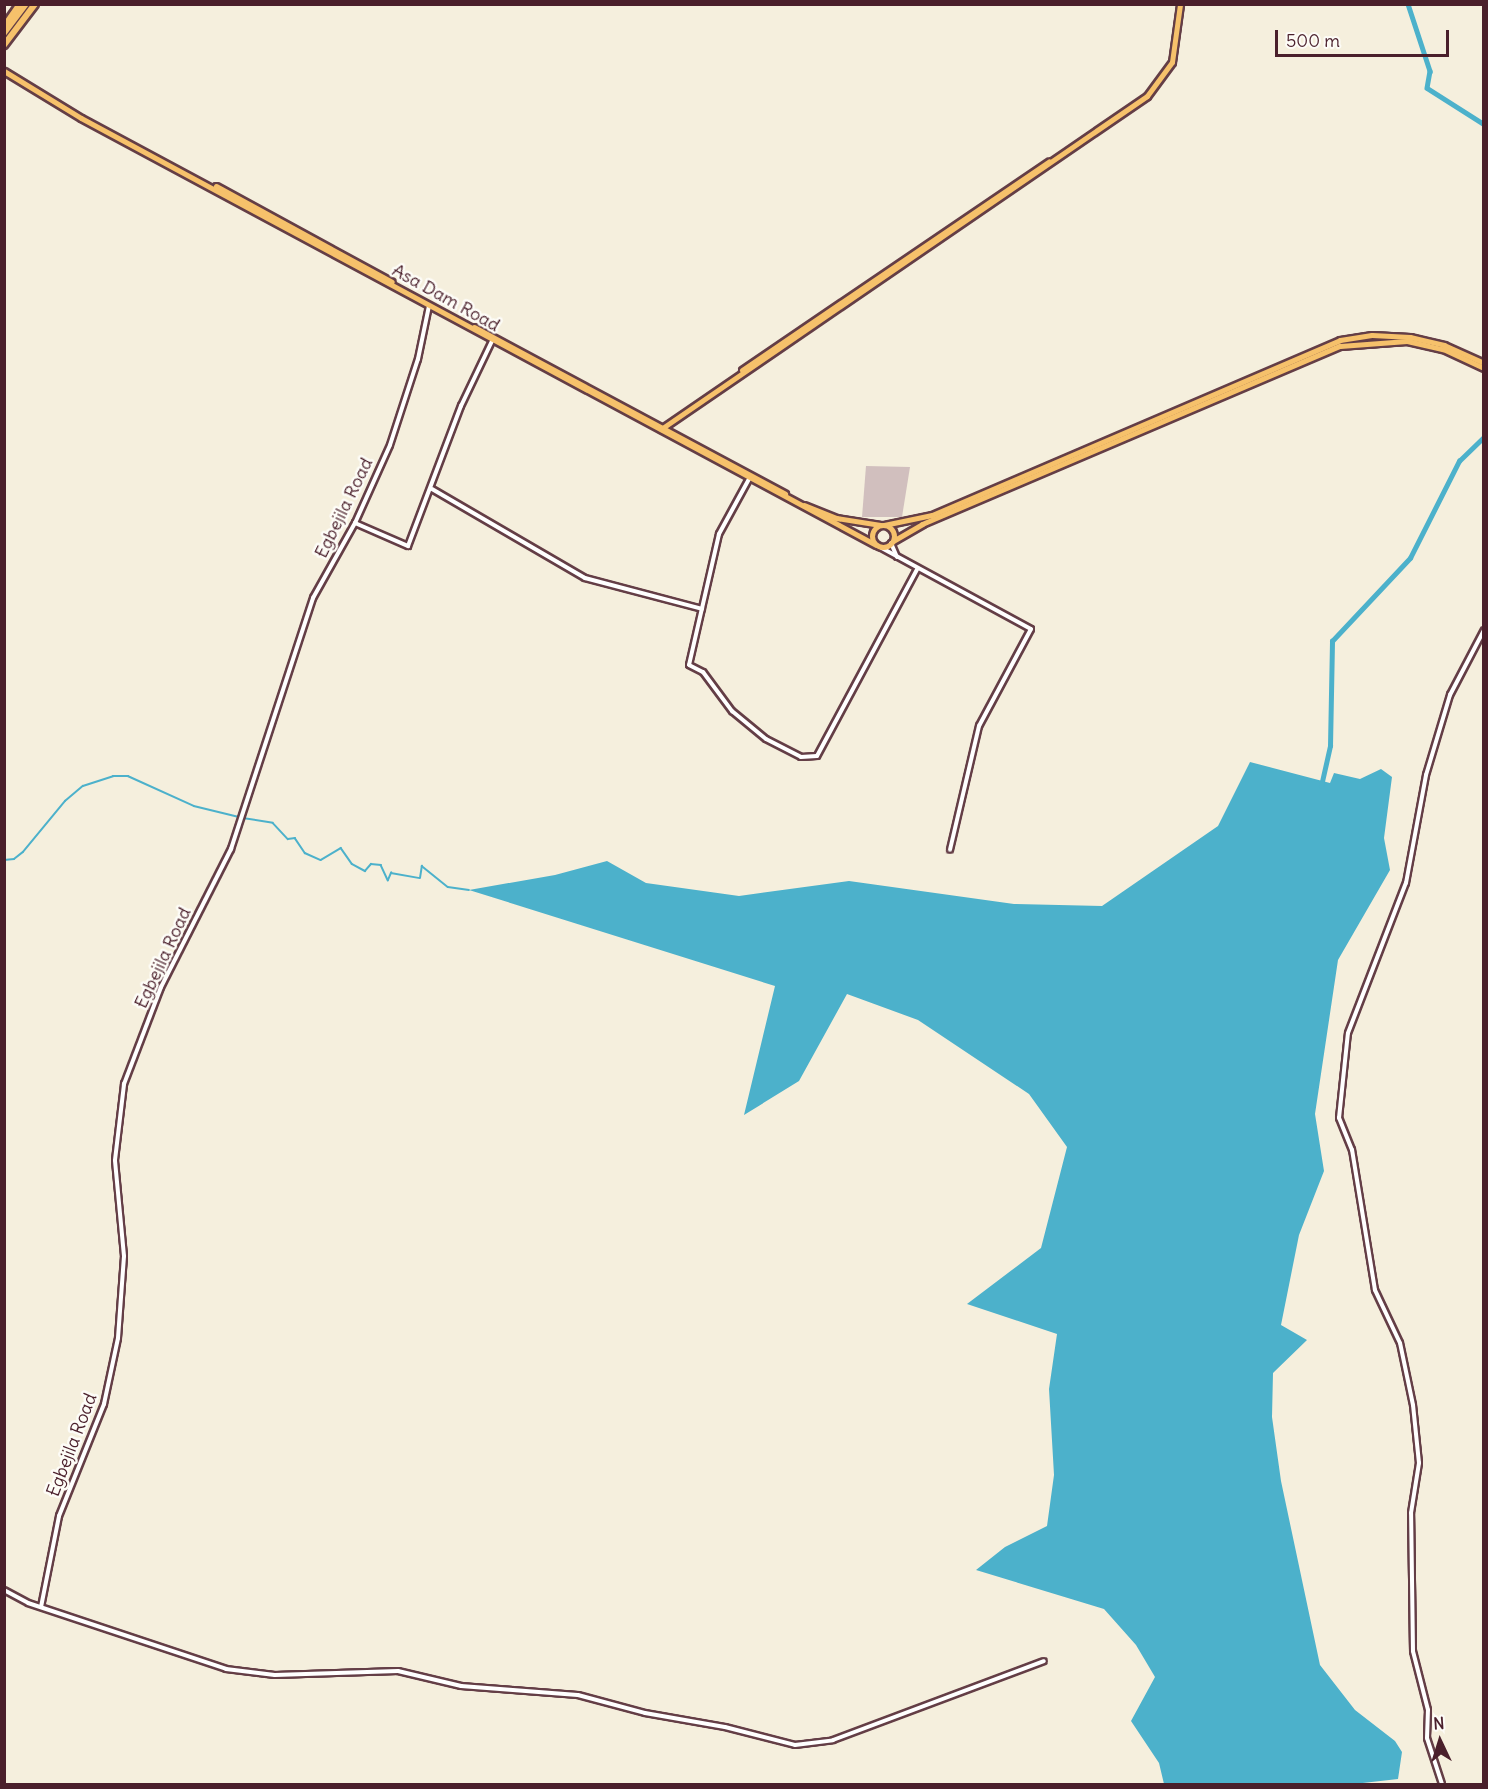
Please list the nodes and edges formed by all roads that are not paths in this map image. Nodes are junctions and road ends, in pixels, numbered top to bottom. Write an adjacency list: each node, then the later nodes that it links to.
1 (24, 4): 4 (highway); 5 (highway)
2 (35, 4): 6 (highway)
3 (1179, 4): 13 (main road)
4 (4, 26)
5 (4, 32)
6 (4, 45)
7 (4, 69): 8 (main road, Asa Dam Road)
8 (300, 234): 9 (main road, Asa Dam Road); 13 (main road, Asa Dam Road)
9 (429, 306): 10 (main road, Asa Dam Road); 17 (street, Egbejila Road)
10 (492, 341): 13 (main road, Asa Dam Road); 16 (street)
11 (1484, 363): 18 (main road)
12 (1484, 368): 19 (main road)
13 (662, 426): 14 (main road, Asa Dam Road); 15 (main road, Asa Dam Road)
14 (749, 478): 15 (main road, Asa Dam Road); 23 (street)
15 (768, 487): 18 (main road, Asa Dam Road); 20 (main road, Asa Dam Road)
16 (432, 489): 17 (street); 23 (street)
17 (355, 523): 27 (street, Egbejila Road)
18 (882, 525): 19 (main road); 20 (main road)
19 (892, 542): 20 (main road); 21 (street)
20 (877, 545): 21 (street)
21 (897, 557): 22 (street)
22 (918, 568): 23 (street); 25 (street)
23 (702, 609)
24 (1484, 630): 29 (street)
25 (950, 850)
26 (4, 1590): 27 (street)
27 (41, 1607): 28 (street)
28 (1044, 1661)
29 (1442, 1785)

